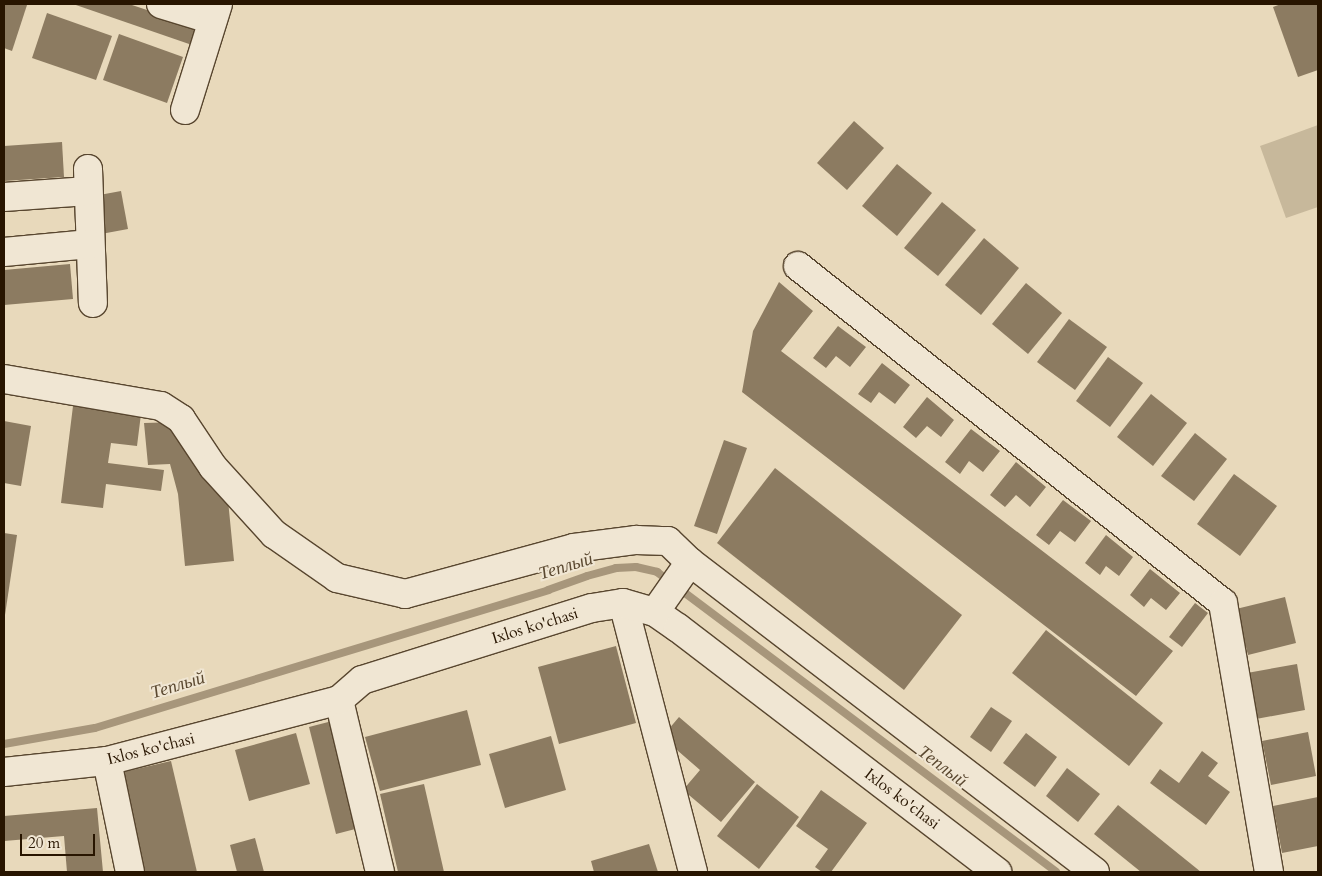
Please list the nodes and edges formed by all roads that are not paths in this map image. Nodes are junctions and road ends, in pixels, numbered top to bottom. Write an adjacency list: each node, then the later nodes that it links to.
1 (161, 4): 2 (street)
2 (215, 12): 3 (street)
3 (185, 110)
4 (4, 197): 5 (street)
5 (90, 244): 6 (street); 8 (street)
6 (4, 252)
7 (798, 266): 21 (street)
8 (92, 303)
9 (4, 380): 10 (street)
10 (690, 562): 12 (street); 20 (street)
11 (624, 603): 12 (street, Ixlos ko'chasi); 13 (street, Ixlos ko'chasi); 18 (street)
12 (654, 612): 19 (street, Ixlos ko'chasi)
13 (339, 700): 14 (street, Ixlos ko'chasi); 17 (street)
14 (107, 761): 15 (street, Ixlos ko'chasi); 16 (street)
15 (4, 772)
16 (130, 872)
17 (380, 872)
18 (693, 872)
19 (997, 872)
20 (1096, 872)
21 (1269, 872)

